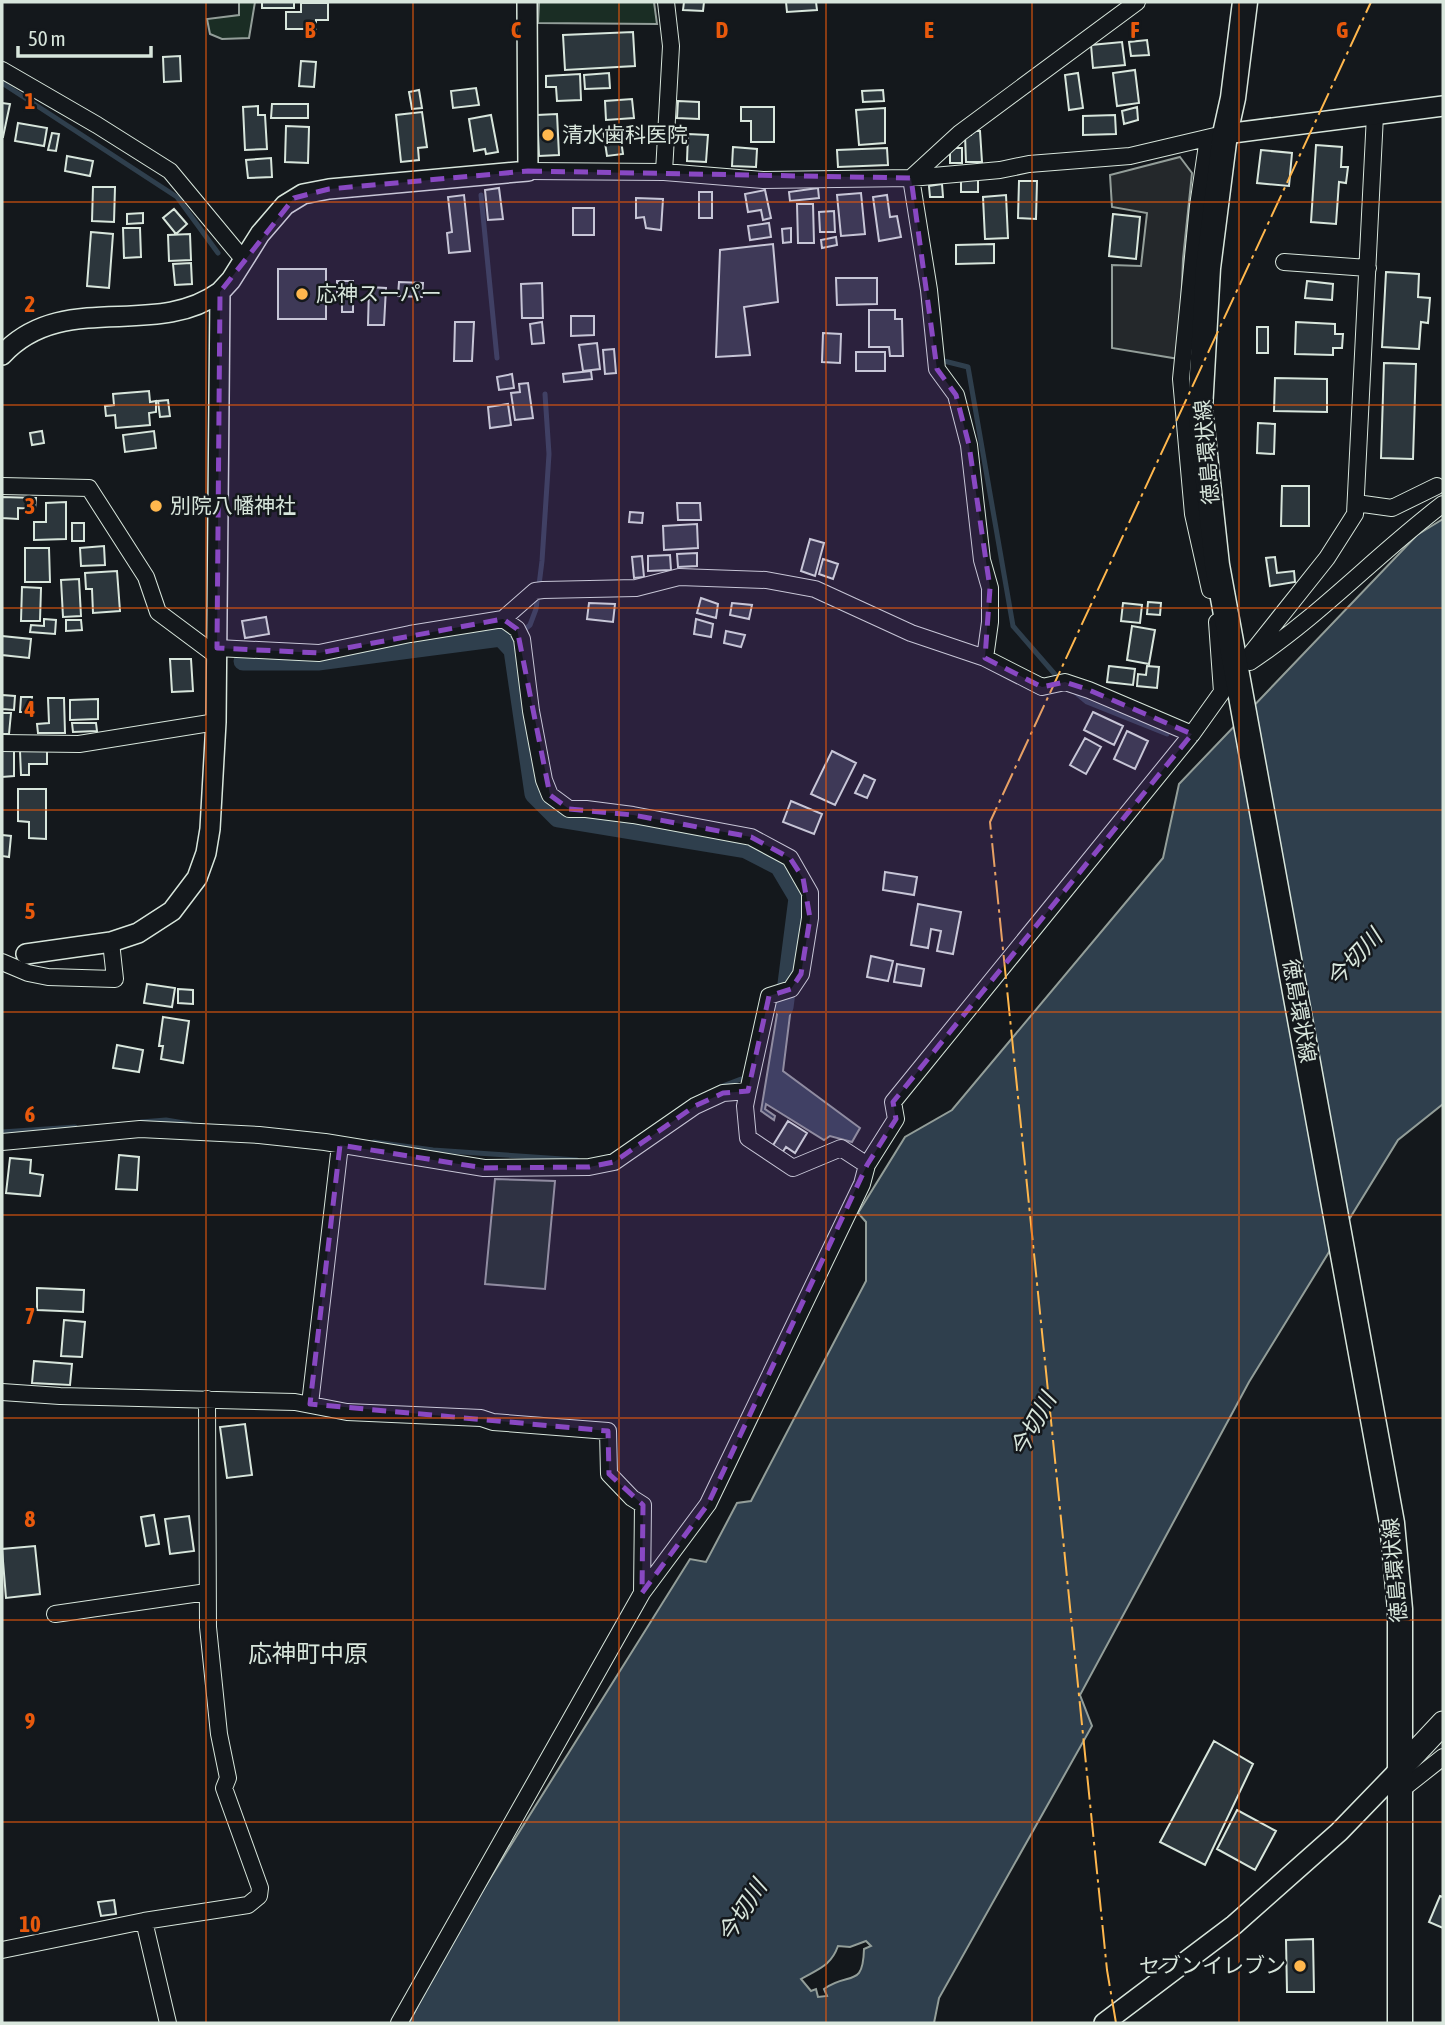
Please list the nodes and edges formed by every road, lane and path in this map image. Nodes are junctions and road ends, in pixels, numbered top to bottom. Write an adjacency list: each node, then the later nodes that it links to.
1 (527, 2): 9 (street)
2 (666, 2): 10 (street)
3 (1137, 2): 11 (street)
4 (1245, 2): 8 (main road, 徳島環状線)
5 (2, 70): 12 (street)
6 (1443, 106): 7 (street)
7 (1375, 115): 8 (street); 14 (street)
8 (1216, 136): 11 (street); 24 (main road, 徳島環状線); 26 (street)
9 (528, 171): 10 (street); 12 (street)
10 (664, 172): 11 (street)
11 (911, 178): 23 (street)
12 (243, 258): 15 (street)
13 (1284, 262): 14 (street)
14 (1368, 268): 19 (street)
15 (220, 292): 16 (street); 22 (street)
16 (2, 355)
17 (2, 486): 22 (street)
18 (1437, 486): 19 (street)
19 (1356, 503): 24 (street)
20 (1443, 504): 24 (street)
21 (503, 620): 22 (street); 23 (street); 31 (street)
22 (217, 652): 25 (street)
23 (985, 658): 26 (street)
24 (1237, 671): 43 (main road, 徳島環状線)
25 (216, 722): 27 (street); 28 (street)
26 (1192, 734): 34 (street)
27 (2, 743)
28 (111, 942): 29 (street); 30 (street)
29 (26, 954): 30 (street)
30 (2, 960)
31 (748, 1091): 33 (street); 34 (street)
32 (2, 1142): 33 (street)
33 (340, 1144): 37 (street)
34 (867, 1165): 39 (street)
35 (2, 1392): 36 (street)
36 (207, 1399): 37 (street); 38 (street)
37 (310, 1404): 39 (street)
38 (208, 1592): 40 (street); 44 (street)
39 (642, 1592): 47 (street)
40 (55, 1614)
41 (1443, 1723): 43 (main road)
42 (1443, 1757): 43 (street)
43 (1400, 1781): 48 (street); 49 (main road, 徳島環状線)
44 (144, 1921): 45 (street); 46 (street)
45 (2, 1950)
46 (168, 2023)
47 (399, 2023)
48 (1104, 2023)
49 (1400, 2023)

